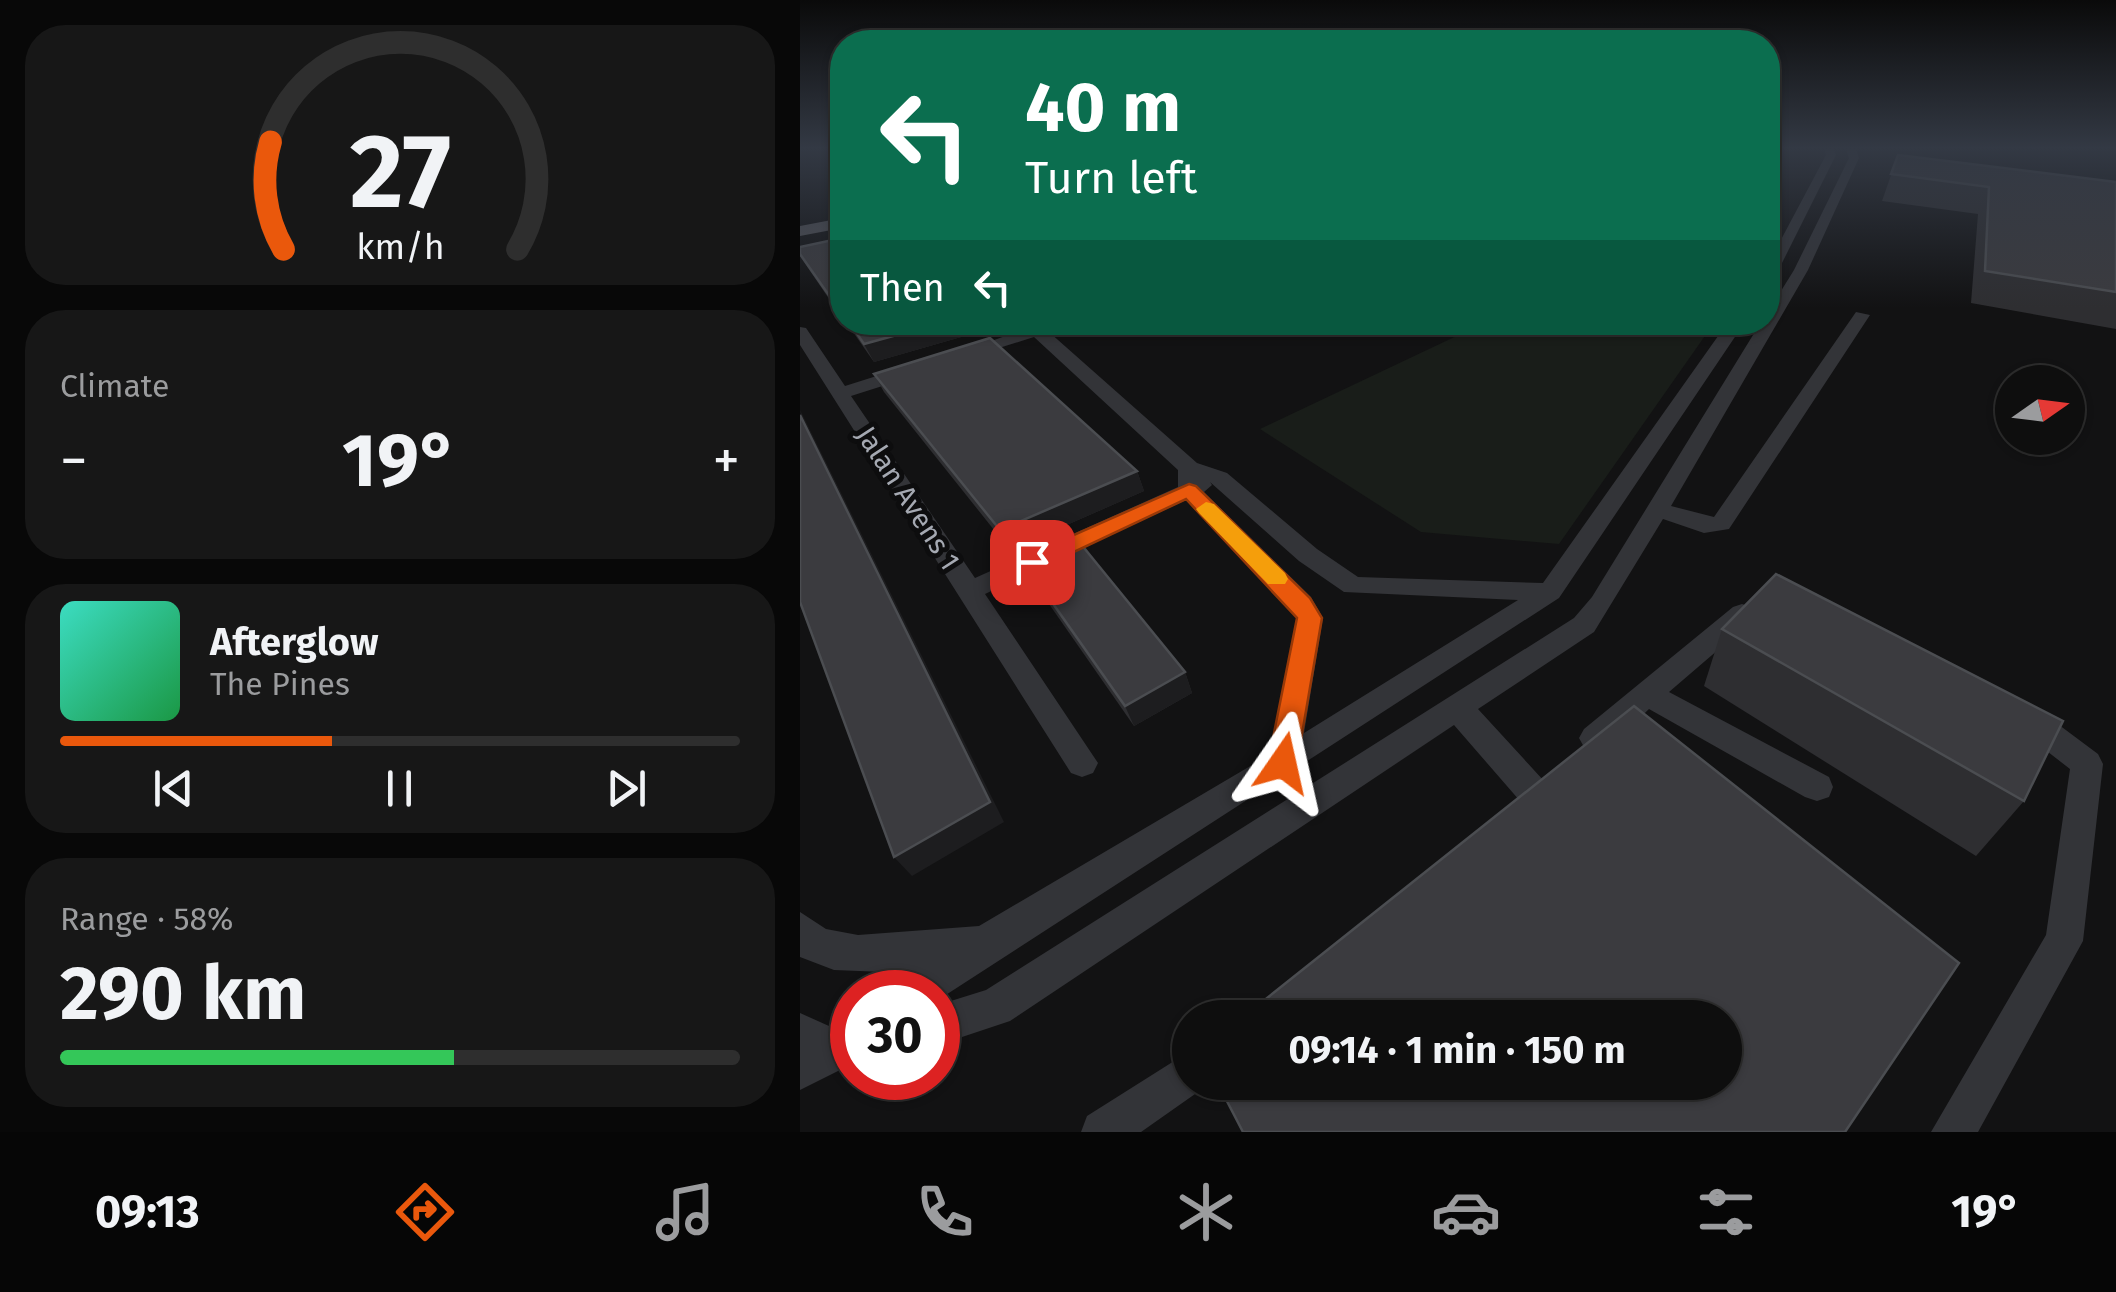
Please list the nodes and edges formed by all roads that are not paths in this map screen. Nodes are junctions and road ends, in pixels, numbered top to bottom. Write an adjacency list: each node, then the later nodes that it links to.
1 (1817, 202): 6 (street)
2 (830, 225): 3 (main road)
3 (800, 231)
4 (1780, 234): 6 (street)
5 (830, 235): 7 (main road)
6 (1800, 238): 8 (street); 9 (street)
7 (800, 240)
8 (1780, 263)
9 (1780, 305)
10 (1862, 314): 18 (street)
11 (800, 332): 16 (street, Jalan Avens 1)
12 (1011, 335): 16 (street)
13 (1040, 335): 17 (street)
14 (1728, 335): 24 (street)
15 (1762, 335): 18 (street)
16 (840, 394): 23 (street, Jalan Avens 1)
17 (1189, 479): 19 (street); 20 (street); 23 (street)
18 (1658, 509): 28 (street)
19 (1260, 511): 20 (street); 21 (street)
20 (1226, 529): 22 (street)
21 (1308, 555): 22 (street); 24 (street)
22 (1273, 575): 30 (street)
23 (969, 591): 29 (street, Jalan Avens 1)
24 (1550, 592): 30 (street)
25 (1778, 625): 26 (street)
26 (1647, 694): 31 (street); 32 (street)
27 (1998, 696): 40 (street)
28 (1457, 708): 32 (street); 37 (street)
29 (1082, 763)
30 (1283, 763): 35 (street)
31 (1818, 787)
32 (1532, 792): 33 (street)
33 (1504, 818)
34 (800, 931): 35 (street)
35 (984, 946): 36 (street)
36 (948, 970)
37 (960, 1018)
38 (1172, 1086): 39 (street)
39 (1121, 1127)
40 (1953, 1132)

